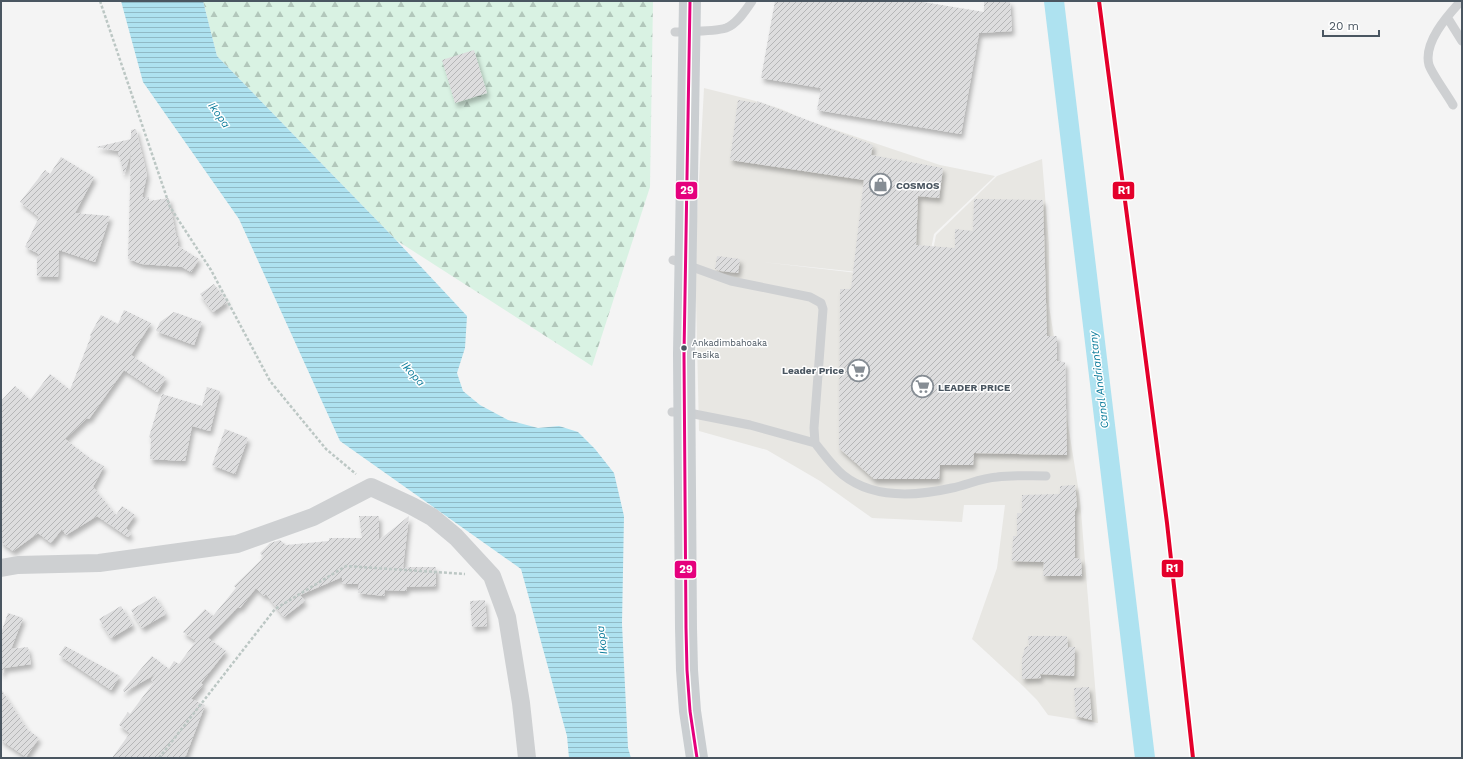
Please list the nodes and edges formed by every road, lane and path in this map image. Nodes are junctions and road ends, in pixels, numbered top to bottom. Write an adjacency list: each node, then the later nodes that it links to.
1 (100, 1): 14 (path)
2 (676, 1): 7 (main road)
3 (690, 1): 7 (main road)
4 (752, 1): 7 (lane)
5 (1461, 1): 6 (lane)
6 (1446, 17): 8 (lane); 9 (lane)
7 (682, 31): 10 (main road)
8 (1462, 41)
9 (1453, 105)
10 (679, 262): 11 (main road); 12 (lane)
11 (678, 412): 12 (lane); 19 (main road); 20 (main road)
12 (815, 443): 13 (lane)
13 (1046, 476)
14 (371, 487): 15 (street); 16 (street)
15 (1, 568)
16 (492, 576): 17 (path); 18 (street)
17 (159, 758)
18 (527, 758)
19 (684, 758)
20 (697, 758)

